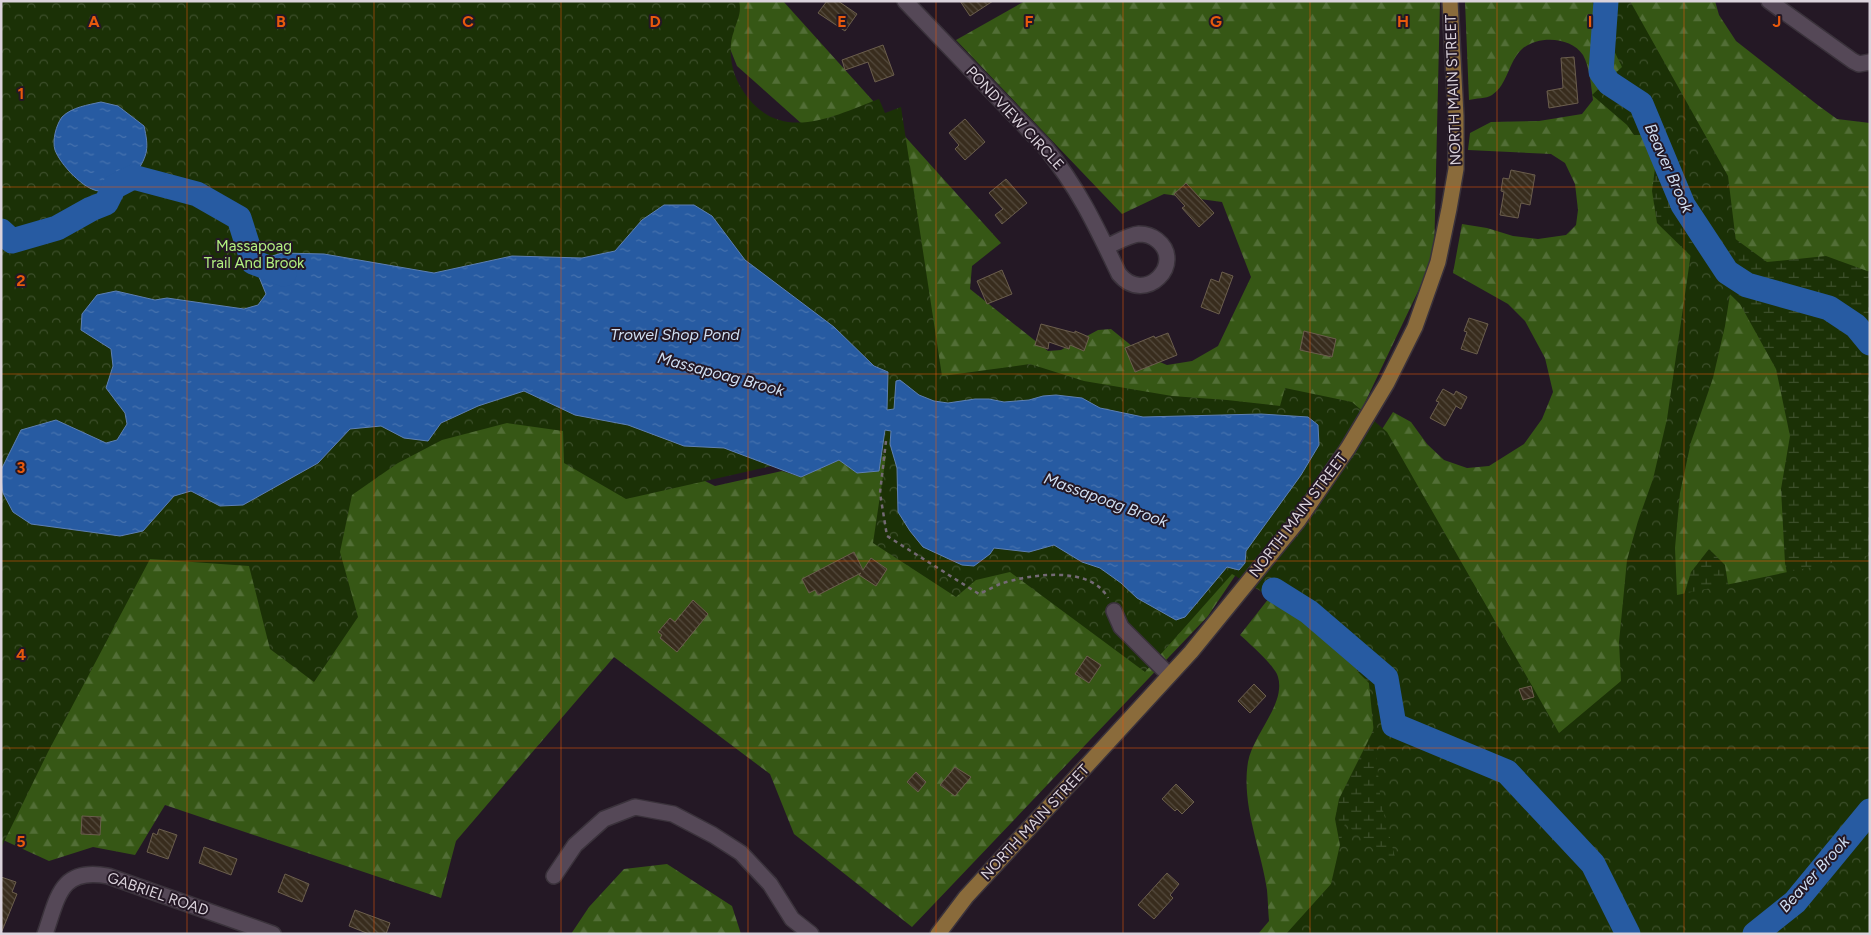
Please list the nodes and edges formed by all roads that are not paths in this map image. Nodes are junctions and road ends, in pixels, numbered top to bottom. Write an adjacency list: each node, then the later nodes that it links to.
1 (905, 1): 5 (street, PONDVIEW CIRCLE)
2 (1450, 1): 7 (main road, NORTH MAIN STREET)
3 (1769, 1): 4 (street)
4 (1866, 66)
5 (1106, 247)
6 (1114, 611): 7 (street)
7 (1170, 675): 12 (main road, NORTH MAIN STREET)
8 (554, 876): 11 (street)
9 (45, 934): 10 (street, GABRIEL ROAD)
10 (273, 934)
11 (811, 934)
12 (938, 934)

